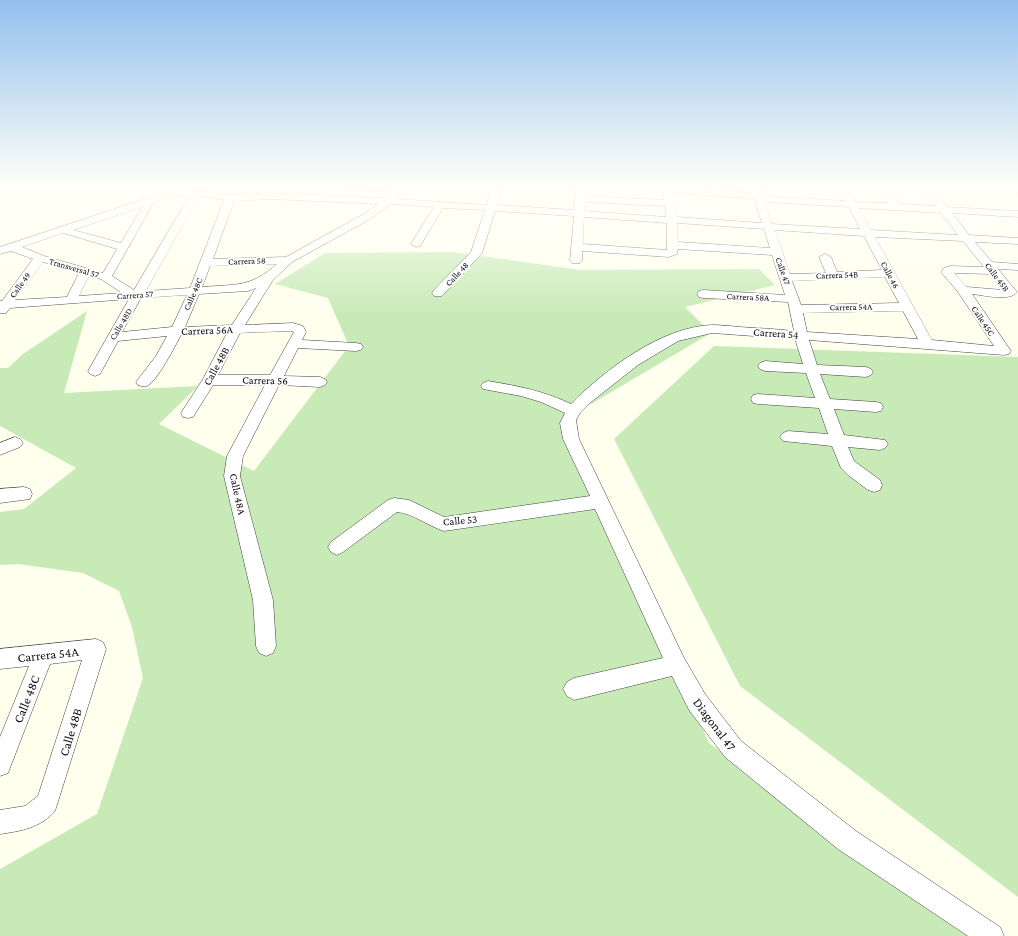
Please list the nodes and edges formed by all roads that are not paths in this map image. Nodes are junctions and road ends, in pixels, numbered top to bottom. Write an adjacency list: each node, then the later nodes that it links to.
1 (66, 229): 14 (street)
2 (134, 229): 19 (street)
3 (173, 229): 42 (street, Calle 48D)
4 (219, 229): 29 (street, Calle 48C)
5 (345, 229): 27 (street)
6 (425, 229): 18 (street)
7 (484, 229): 40 (street, Calle 48)
8 (578, 229): 21 (street)
9 (672, 229): 22 (street)
10 (769, 229): 24 (street, Calle 47)
11 (820, 229): 15 (street)
12 (864, 229): 15 (street, Calle 46)
13 (958, 229): 16 (street, Calle 45B)
14 (62, 230): 19 (street); 20 (street)
15 (866, 232): 16 (street); 33 (street, Calle 46)
16 (965, 238): 17 (street); 31 (street, Calle 45B)
17 (1018, 240)
18 (416, 244)
19 (124, 246): 35 (street)
20 (11, 247): 23 (street); 26 (street, Transversal 57)
21 (577, 247): 22 (street); 28 (street)
22 (673, 249): 24 (street)
23 (0, 251)
24 (775, 252): 37 (street, Calle 47)
25 (825, 257): 34 (street)
26 (40, 258): 32 (street, Transversal 57); 46 (street, Calle 49)
27 (288, 260): 29 (street, Carrera 58); 36 (street)
28 (576, 262)
29 (207, 263): 38 (street, Calle 48C)
30 (1018, 266): 31 (street)
31 (991, 268): 39 (street, Calle 45C); 39 (street, Calle 45B)
32 (85, 272): 35 (street, Transversal 57); 43 (street)
33 (889, 273): 34 (street, Carrera 54B); 45 (street, Calle 46)
34 (833, 276): 37 (street, Carrera 54B)
35 (104, 277): 42 (street, Transversal 57)
36 (268, 278): 38 (street, Carrera 57); 47 (street, Calle 48B)
37 (785, 278): 44 (street, Calle 47)
38 (195, 290): 42 (street, Carrera 57); 48 (street, Calle 48C)
39 (962, 290): 54 (street, Calle 45C)
40 (438, 293)
41 (703, 294): 44 (street, Carrera 58A)
42 (136, 295): 43 (street, Carrera 57); 50 (street, Calle 48D)
43 (71, 300): 46 (street, Carrera 57)
44 (794, 304): 45 (street, Carrera 54A); 49 (street, Calle 47)
45 (907, 307): 52 (street, Calle 46)
46 (2, 308)
47 (235, 330): 48 (street, Carrera 56A); 51 (street, Carrera 56A); 59 (street, Calle 48B)
48 (176, 331): 50 (street, Carrera 56A); 61 (street, Calle 48C)
49 (802, 335): 52 (street, Carrera 54); 56 (street, Calle 47); 67 (street, Carrera 54)
50 (113, 337): 57 (street, Calle 48D)
51 (296, 338): 53 (street, Carrera 56A); 60 (street, Calle 48A)
52 (927, 344): 54 (street, Carrera 54)
53 (356, 347)
54 (1004, 351)
55 (765, 366): 56 (street)
56 (812, 370): 58 (street); 65 (street, Calle 47)
57 (95, 371)
58 (866, 372)
59 (209, 380): 60 (street, Carrera 56); 68 (street, Calle 48B)
60 (275, 380): 62 (street, Carrera 56); 79 (street, Calle 48A)
61 (143, 382)
62 (320, 382)
63 (488, 386): 67 (street)
64 (758, 399): 65 (street)
65 (824, 403): 66 (street); 70 (street, Calle 47)
66 (876, 407)
67 (572, 411): 77 (street, Diagonal 47)
68 (188, 413)
69 (788, 437): 70 (street)
70 (838, 441): 72 (street); 74 (street, Calle 47)
71 (15, 443): 73 (street)
72 (880, 444)
73 (0, 449)
74 (874, 484)
75 (24, 494): 76 (street)
76 (0, 496)
77 (599, 502): 78 (street, Calle 53); 83 (street, Diagonal 47)
78 (337, 547)
79 (266, 646)
80 (96, 649): 81 (street, Carrera 54A); 86 (street, Calle 48B)
81 (44, 654): 82 (street, Carrera 54A); 85 (street, Calle 48C)
82 (0, 659)
83 (677, 665): 84 (street); 87 (street, Diagonal 47)
84 (574, 689)
85 (0, 765)
86 (0, 822)
87 (991, 936)

